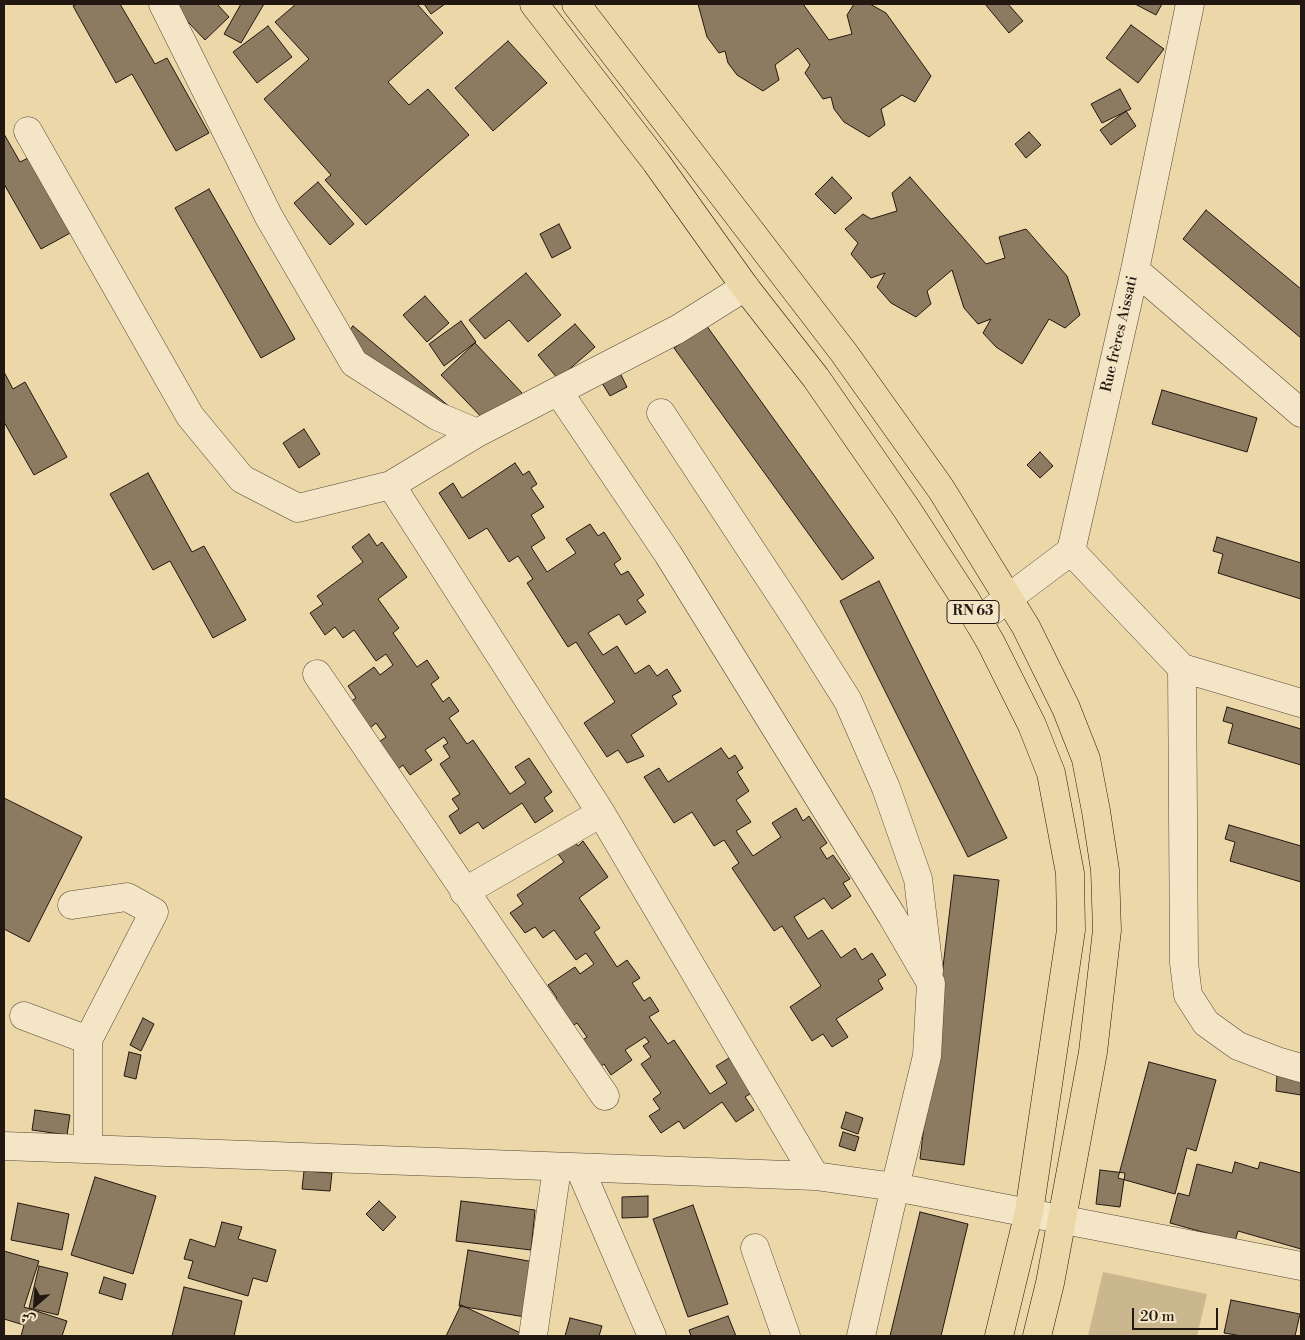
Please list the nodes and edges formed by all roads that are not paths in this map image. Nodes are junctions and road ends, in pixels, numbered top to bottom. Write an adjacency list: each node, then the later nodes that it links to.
1 (163, 4): 11 (street)
2 (534, 4): 7 (main road, RN 63)
3 (576, 4): 14 (main road)
4 (1190, 4): 6 (street, Rue frères Aissati)
5 (28, 131): 12 (street)
6 (1134, 270): 10 (street); 13 (street, Rue frères Aissati)
7 (745, 287): 8 (street); 15 (main road, RN 63)
8 (558, 391): 11 (street); 22 (street)
9 (661, 413): 22 (street)
10 (1301, 413)
11 (477, 433): 12 (street)
12 (391, 485): 19 (street)
13 (1071, 550): 14 (street); 16 (street)
14 (1009, 598): 15 (street); 33 (main road)
15 (978, 621): 32 (main road, RN 63)
16 (1182, 668): 18 (street); 25 (street)
17 (316, 674): 20 (street)
18 (1301, 703)
19 (601, 813): 20 (street); 30 (street)
20 (464, 892): 26 (street)
21 (72, 905): 24 (street)
22 (930, 983): 31 (street)
23 (24, 1016): 24 (street)
24 (88, 1040): 28 (street)
25 (1301, 1068)
26 (606, 1096)
27 (4, 1146): 28 (street)
28 (88, 1149): 29 (street)
29 (569, 1168): 30 (street); 36 (street); 37 (street)
30 (815, 1176): 31 (street)
31 (895, 1187): 32 (street); 39 (street)
32 (1029, 1212): 33 (street); 40 (main road, RN 63)
33 (1062, 1219): 35 (street); 41 (main road)
34 (755, 1248): 38 (street)
35 (1301, 1266)
36 (533, 1336)
37 (652, 1336)
38 (786, 1336)
39 (861, 1336)
40 (999, 1336)
41 (1037, 1336)

